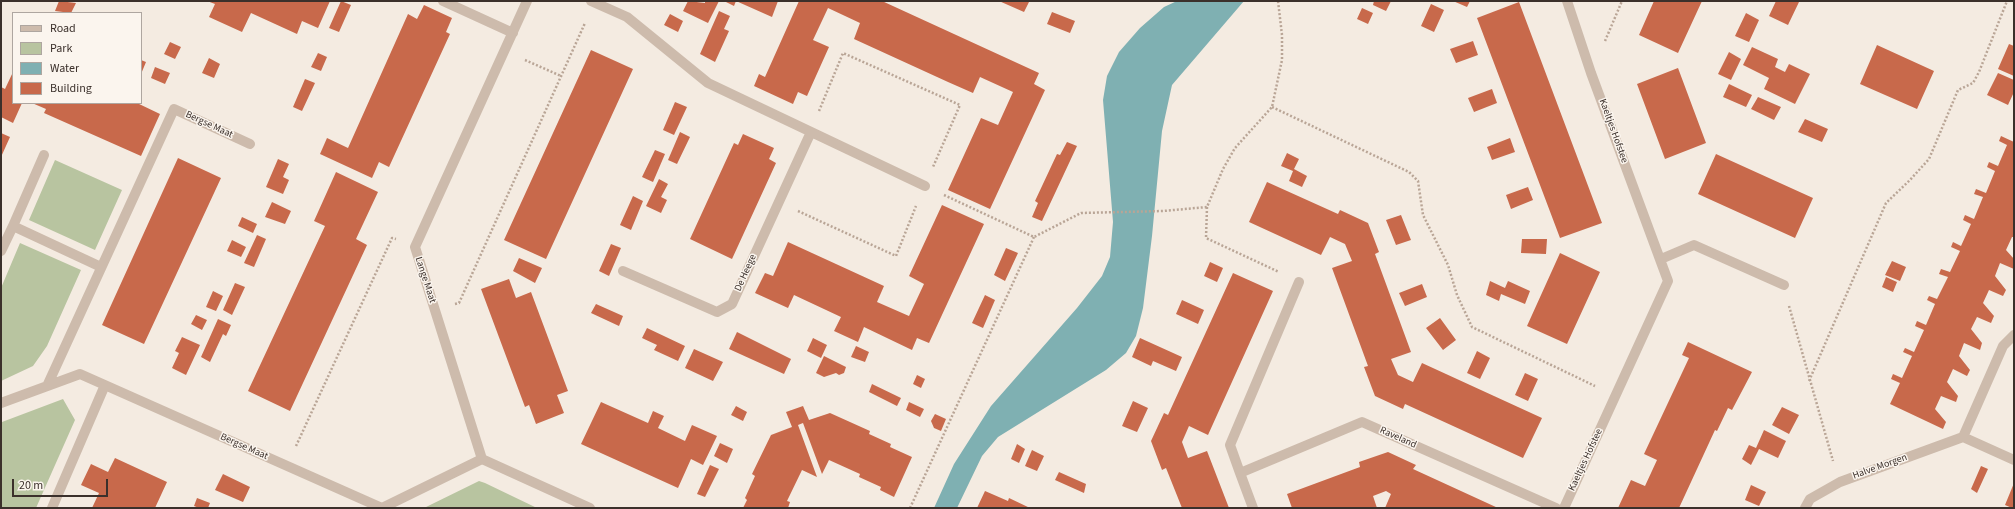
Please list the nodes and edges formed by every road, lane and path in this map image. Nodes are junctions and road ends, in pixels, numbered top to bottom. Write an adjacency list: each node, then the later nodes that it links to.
1 (443, 1): 8 (street)
2 (528, 1): 8 (street, Lange Maat)
3 (1278, 1): 12 (path)
4 (1567, 1): 10 (street, Kaeltjes Hofstee)
5 (1622, 1): 10 (path)
6 (2007, 1): 29 (path)
7 (592, 2): 11 (path); 13 (street)
8 (513, 33): 9 (street, Lange Maat)
9 (505, 50): 11 (path); 20 (street, Lange Maat)
10 (1591, 73): 22 (street, Kaeltjes Hofstee)
11 (561, 76): 27 (path)
12 (1272, 107): 17 (path); 32 (path)
13 (811, 132): 16 (street); 24 (street, De Heege)
14 (250, 144): 23 (street, Bergse Maat)
15 (44, 155): 18 (street)
16 (925, 186): 19 (path)
17 (1207, 207): 19 (path); 25 (path)
18 (13, 226): 21 (street); 23 (street)
19 (1034, 237): 43 (path)
20 (414, 247): 27 (street, Lange Maat); 37 (path)
21 (1, 251)
22 (1661, 259): 26 (street); 32 (street, Kaeltjes Hofstee)
23 (101, 267): 31 (street, Bergse Maat)
24 (623, 271)
25 (1299, 282): 38 (street)
26 (1784, 285): 29 (path)
27 (435, 312): 35 (street, Lange Maat)
28 (2014, 335): 34 (street)
29 (1809, 381): 39 (path)
30 (105, 385): 31 (street, Bergse Maat); 37 (street, Bergse Maat); 40 (street)
31 (47, 386): 33 (street, Bergse Maat)
32 (1615, 396): 46 (street, Kaeltjes Hofstee)
33 (1, 403)
34 (1963, 436): 36 (street); 39 (street, Halve Morgen)
35 (482, 458): 41 (street, Bergse Maat); 42 (street)
36 (2014, 460)
37 (287, 466): 41 (street, Bergse Maat)
38 (1240, 473): 44 (street); 45 (street, Raveland)
39 (1840, 482): 47 (street, Halve Morgen)
40 (52, 508)
41 (382, 508)
42 (590, 508)
43 (910, 508)
44 (1253, 508)
45 (1556, 508)
46 (1564, 508)
47 (1805, 508)

